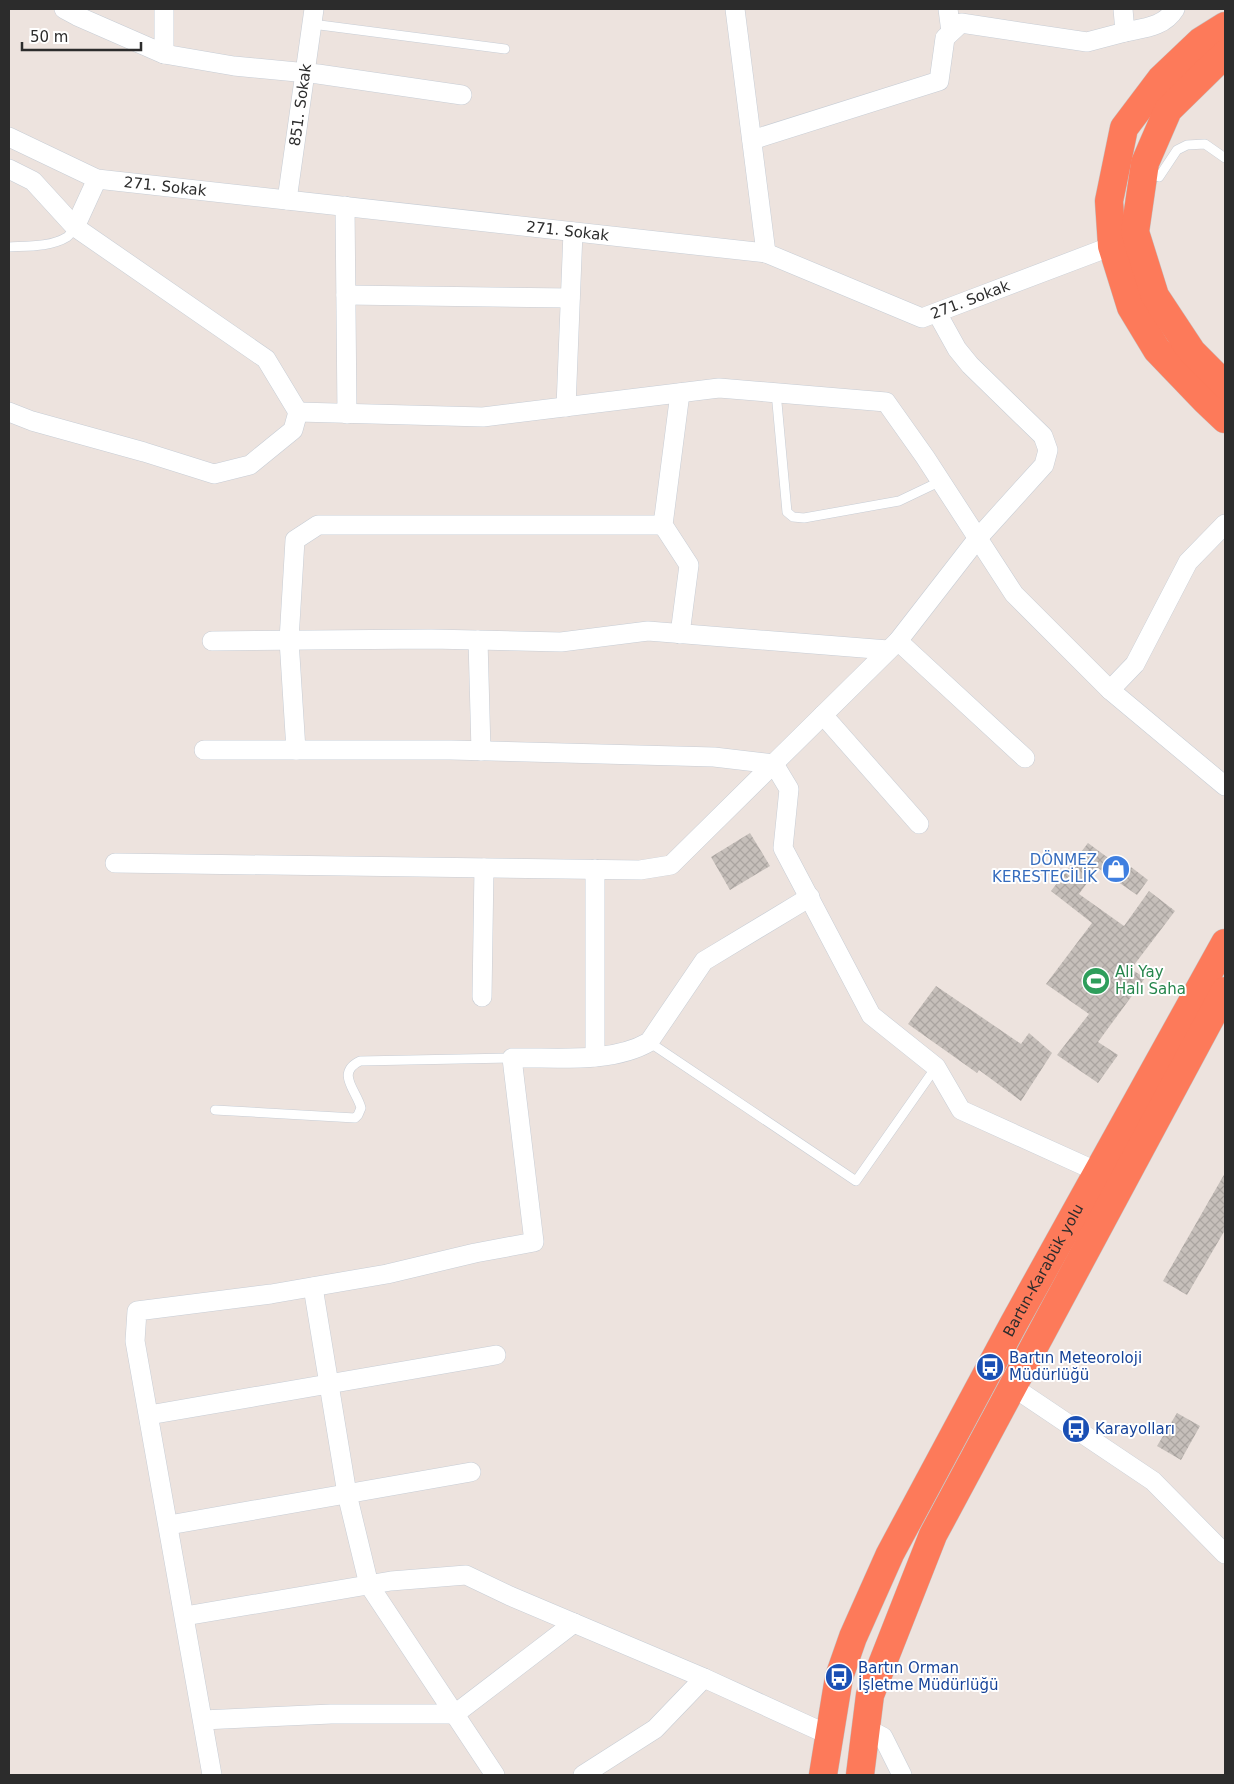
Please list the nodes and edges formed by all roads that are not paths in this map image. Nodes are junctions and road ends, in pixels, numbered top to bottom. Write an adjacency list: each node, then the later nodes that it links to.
1 (64, 9): 12 (street)
2 (164, 9): 12 (street)
3 (735, 9): 17 (street)
4 (948, 9): 9 (street)
5 (1123, 9): 10 (street)
6 (1175, 9): 10 (street)
7 (313, 16): 11 (lane); 14 (street, 851. Sokak)
8 (1225, 26): 26 (highway)
9 (951, 32): 10 (street); 17 (street)
10 (1125, 32)
11 (505, 49)
12 (164, 54): 14 (street)
13 (1225, 54): 32 (highway)
14 (304, 73): 15 (street); 22 (street, 851. Sokak)
15 (462, 95)
16 (9, 138): 21 (street, 271. Sokak)
17 (752, 140): 28 (street)
18 (1225, 158): 20 (lane)
19 (9, 169): 24 (street)
20 (1159, 177)
21 (97, 179): 22 (street, 271. Sokak); 24 (street)
22 (287, 200): 23 (street, 271. Sokak)
23 (345, 206): 25 (street, 271. Sokak); 29 (street)
24 (75, 228): 27 (lane); 37 (street)
25 (573, 232): 28 (street, 271. Sokak); 30 (street)
26 (1112, 246): 31 (street, 271. Sokak); 39 (highway)
27 (9, 247)
28 (766, 253): 31 (street, 271. Sokak)
29 (346, 295): 30 (street); 38 (street)
30 (570, 298): 35 (street)
31 (937, 313): 43 (street)
32 (1225, 385)
33 (776, 392): 34 (street); 40 (street); 40 (lane)
34 (680, 393): 35 (street); 42 (street)
35 (566, 407): 38 (street)
36 (9, 412): 37 (street)
37 (298, 412): 38 (street)
38 (347, 414)
39 (1225, 419)
40 (941, 481): 43 (street)
41 (1225, 524): 49 (street)
42 (663, 525): 44 (street); 45 (street)
43 (978, 538): 48 (street); 49 (street)
44 (680, 634): 46 (street); 48 (street)
45 (290, 640): 46 (street); 47 (street); 52 (street)
46 (478, 640): 53 (street)
47 (212, 641)
48 (893, 645): 50 (street); 54 (street)
49 (1110, 690): 56 (street)
50 (822, 715): 55 (street); 57 (street)
51 (204, 750): 52 (street)
52 (296, 750): 53 (street)
53 (481, 751): 55 (street)
54 (1025, 758)
55 (774, 764): 60 (street); 61 (street)
56 (1225, 786)
57 (919, 824)
58 (115, 863): 59 (street)
59 (484, 868): 60 (street); 63 (street)
60 (595, 869): 66 (street)
61 (810, 897): 65 (street); 68 (street)
62 (1225, 943): 70 (highway, Bartın-Karabük yolu)
63 (482, 997)
64 (1223, 997): 74 (highway, Bartın-Karabük yolu)
65 (649, 1042): 66 (street); 68 (lane)
66 (594, 1057): 67 (street)
67 (512, 1058): 69 (lane); 71 (street)
68 (936, 1067): 70 (street)
69 (215, 1110)
70 (1098, 1172): 87 (highway, Bartın-Karabük yolu)
71 (313, 1287): 73 (street); 75 (street)
72 (496, 1354): 73 (street)
73 (328, 1384): 75 (street); 77 (street)
74 (1013, 1387): 79 (street); 86 (highway, Bartın-Karabük yolu)
75 (149, 1415): 78 (street)
76 (471, 1472): 77 (street)
77 (347, 1494): 78 (street); 80 (street)
78 (169, 1525): 81 (street)
79 (1225, 1554)
80 (368, 1584): 81 (street); 82 (street); 84 (street)
81 (185, 1616): 85 (street)
82 (574, 1623): 83 (street); 84 (street)
83 (704, 1678): 87 (street); 88 (street)
84 (454, 1714): 85 (street); 90 (street)
85 (203, 1720): 89 (street)
86 (866, 1728): 92 (highway, Bartın-Karabük yolu); 93 (street)
87 (830, 1735): 91 (highway, Bartın-Karabük yolu)
88 (590, 1773)
89 (212, 1775)
90 (495, 1775)
91 (823, 1775)
92 (860, 1775)
93 (902, 1775)

